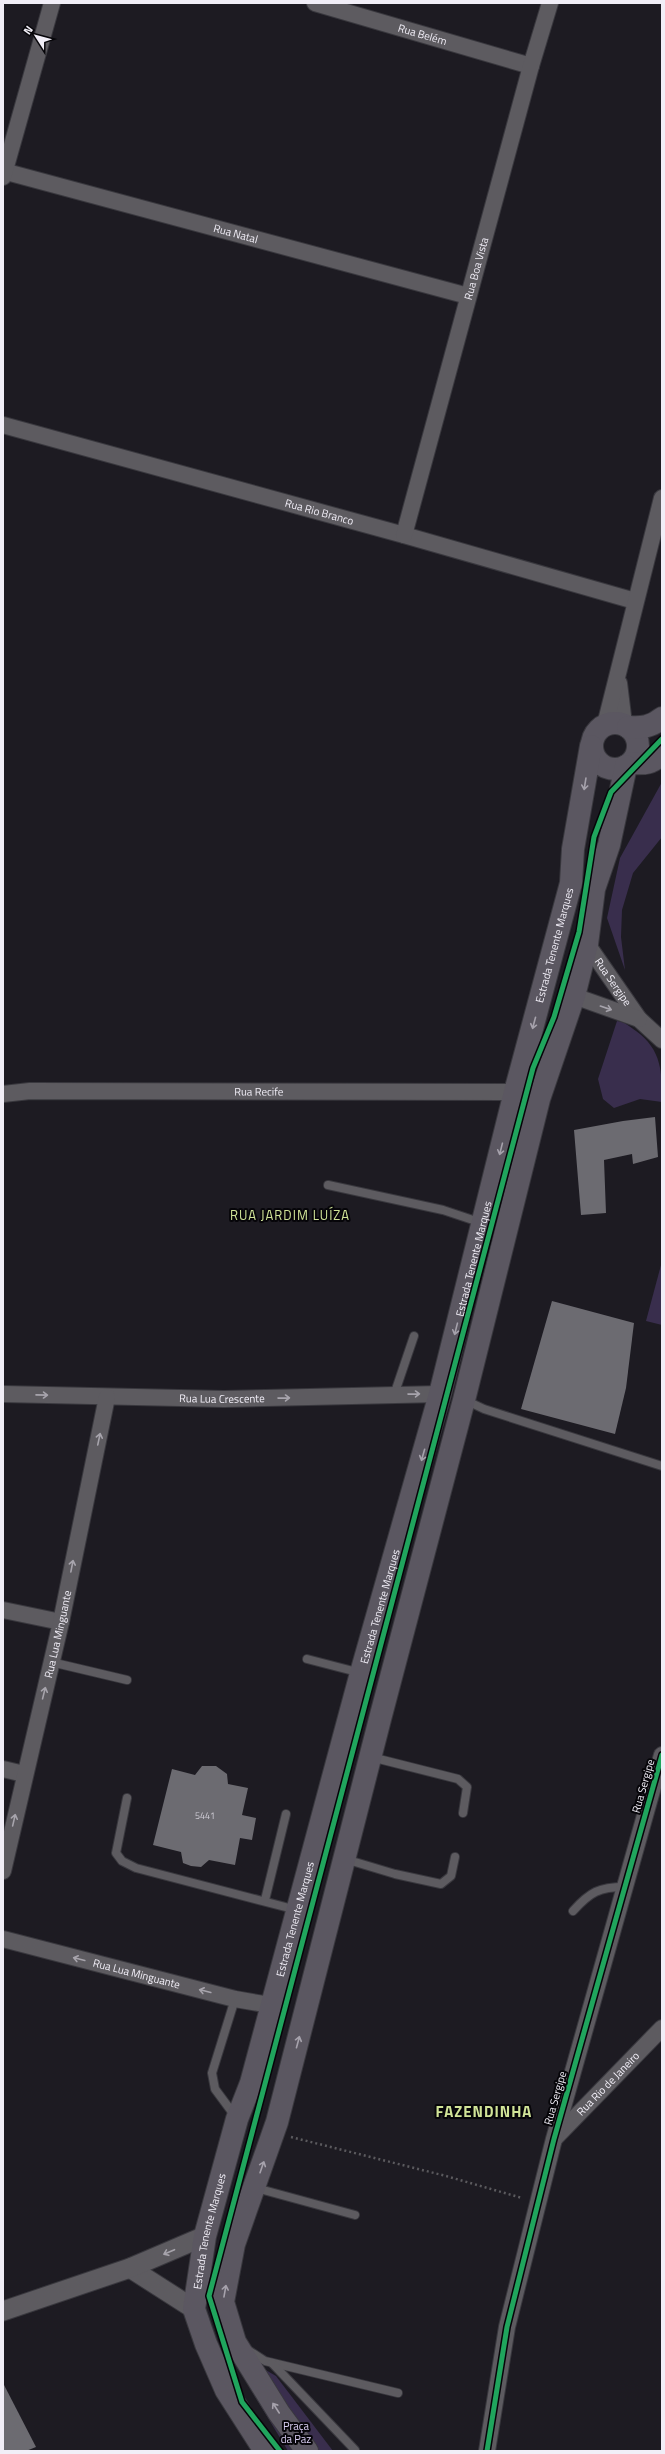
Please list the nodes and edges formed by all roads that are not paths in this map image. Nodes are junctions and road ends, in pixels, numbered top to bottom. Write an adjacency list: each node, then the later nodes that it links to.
1 (52, 3): 5 (street)
2 (315, 3): 4 (street, Rua Belém)
3 (550, 3): 4 (street, Rua Boa Vista)
4 (531, 66): 6 (street, Rua Boa Vista)
5 (4, 173): 6 (street, Rua Natal)
6 (468, 296): 9 (street, Rua Boa Vista)
7 (3, 425): 9 (street, Rua Rio Branco)
8 (662, 498): 10 (street)
9 (404, 535): 10 (street, Rua Rio Branco)
10 (635, 601): 12 (street)
11 (662, 718): 12 (main road)
12 (619, 725): 13 (main road); 15 (main road)
13 (591, 746): 15 (main road); 16 (main road, Estrada Tenente Marques, one-way to 16)
14 (662, 753): 15 (main road)
15 (629, 765): 17 (main road)
16 (561, 924): 18 (main road); 21 (main road, Estrada Tenente Marques, one-way to 21)
17 (587, 944): 18 (main road); 19 (street, Rua Sergipe)
18 (574, 996): 19 (street, Rua Sergipe, one-way to 19); 30 (main road)
19 (639, 1019): 20 (street, Rua Sergipe)
20 (662, 1040)
21 (515, 1092): 22 (street, Rua Recife); 24 (main road, Estrada Tenente Marques, one-way to 24)
22 (3, 1094)
23 (328, 1185): 24 (lane)
24 (482, 1224): 27 (main road, Estrada Tenente Marques, one-way to 27)
25 (414, 1336): 28 (lane)
26 (3, 1394): 29 (street, Rua Lua Crescente, one-way to 29)
27 (440, 1394): 28 (street, Rua Lua Crescente, one-way to 27); 36 (main road, Estrada Tenente Marques, one-way to 36)
28 (394, 1395): 29 (street, Rua Lua Crescente, one-way to 28)
29 (107, 1397): 33 (street, Rua Lua Minguante, one-way to 29)
30 (464, 1400): 31 (lane); 39 (main road)
31 (662, 1466)
32 (3, 1610): 33 (street)
33 (61, 1622): 35 (street, Rua Lua Minguante)
34 (307, 1659): 36 (lane)
35 (51, 1662): 37 (lane); 41 (street, Rua Lua Minguante, one-way to 35)
36 (361, 1673): 50 (main road, Estrada Tenente Marques)
37 (127, 1680)
38 (662, 1755): 48 (street, Rua Sergipe)
39 (370, 1757): 43 (lane); 46 (main road)
40 (3, 1769): 41 (street)
41 (24, 1774): 47 (street, Rua Lua Minguante, one-way to 41)
42 (127, 1798): 49 (lane)
43 (463, 1813)
44 (286, 1814): 49 (lane)
45 (455, 1857): 46 (lane)
46 (345, 1859): 58 (main road, one-way to 46)
47 (3, 1872)
48 (625, 1887): 51 (lane); 57 (street, Rua Sergipe)
49 (265, 1900): 50 (lane)
50 (297, 1910): 54 (main road, Estrada Tenente Marques)
51 (573, 1911)
52 (3, 1939): 53 (street, Rua Lua Minguante, one-way to 52)
53 (235, 1999): 54 (street, Rua Lua Minguante); 56 (lane)
54 (270, 2005): 56 (main road, Estrada Tenente Marques)
55 (662, 2028): 57 (street, Rua Rio de Janeiro)
56 (237, 2119): 60 (main road, Estrada Tenente Marques)
57 (554, 2139): 70 (street, Rua Sergipe)
58 (255, 2188): 59 (lane); 64 (main road, one-way to 58)
59 (355, 2215)
60 (205, 2236): 61 (street, one-way to 61); 62 (main road, Estrada Tenente Marques)
61 (130, 2268): 62 (street); 63 (street)
62 (194, 2309): 68 (main road, Estrada Tenente Marques)
63 (3, 2311)
64 (235, 2342): 65 (lane); 69 (main road, one-way to 64)
65 (272, 2363): 66 (lane); 67 (lane)
66 (398, 2393)
67 (355, 2450)
68 (265, 2451)
69 (307, 2451)
70 (487, 2451)

